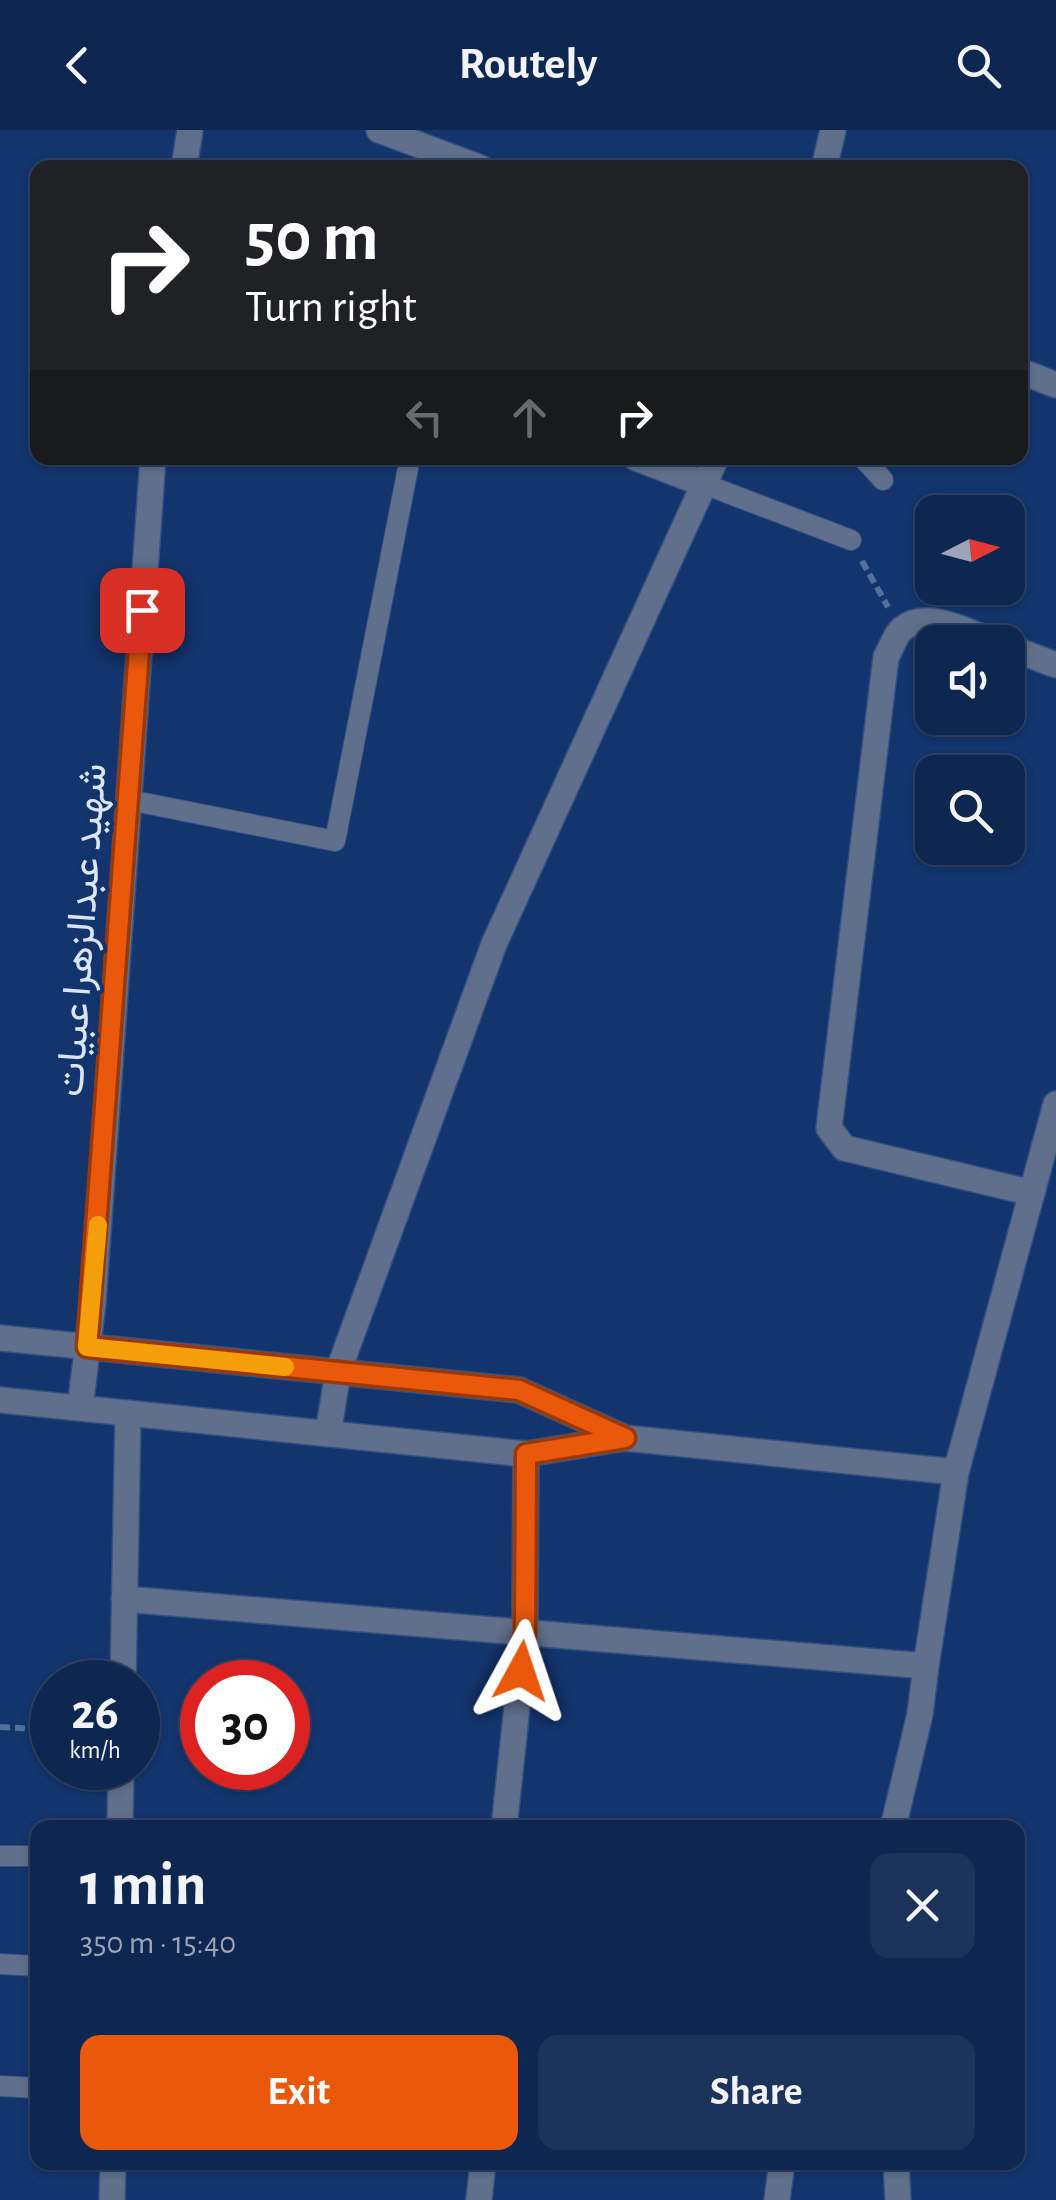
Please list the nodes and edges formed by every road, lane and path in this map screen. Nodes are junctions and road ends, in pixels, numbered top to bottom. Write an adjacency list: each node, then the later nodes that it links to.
1 (190, 130): 4 (street)
2 (379, 130): 5 (street)
3 (832, 130): 6 (street)
4 (185, 160)
5 (456, 160)
6 (826, 160)
7 (1028, 373): 8 (street)
8 (1056, 384)
9 (153, 465): 21 (street, شهید عبدالزهرا عبیات)
10 (409, 465): 21 (lane)
11 (654, 465): 15 (street)
12 (713, 465): 15 (street)
13 (870, 465): 14 (lane)
14 (884, 480)
15 (704, 484): 16 (lane); 26 (street)
16 (851, 540): 18 (path)
17 (939, 625): 18 (street)
18 (901, 630): 23 (street)
19 (1025, 653): 20 (street)
20 (1056, 665)
21 (129, 800): 25 (street, شهید عبدالزهرا عبیات)
22 (1056, 1104): 23 (street)
23 (1032, 1193): 33 (street)
24 (0, 1338): 25 (street)
25 (87, 1347): 26 (street); 28 (street, شهید عبدالزهرا عبیات)
26 (338, 1372): 30 (street); 31 (street)
27 (0, 1400): 28 (street)
28 (80, 1408): 29 (street)
29 (128, 1413): 30 (street); 34 (street)
30 (328, 1434): 32 (street)
31 (625, 1438): 32 (street); 33 (street)
32 (526, 1454): 35 (street)
33 (956, 1472): 37 (street)
34 (124, 1599): 35 (street); 36 (street)
35 (525, 1632): 37 (street); 42 (street)
36 (123, 1660)
37 (926, 1666): 43 (street)
38 (0, 1727): 39 (path)
39 (30, 1729)
40 (121, 1790): 41 (street)
41 (120, 1820)
42 (505, 1820)
43 (895, 1820)
44 (0, 1856): 45 (lane)
45 (30, 1856)
46 (0, 1964): 47 (lane)
47 (30, 1966)
48 (0, 2086): 49 (lane)
49 (30, 2088)
50 (113, 2170): 54 (street)
51 (482, 2170): 55 (street)
52 (781, 2170): 56 (street)
53 (896, 2170): 57 (street)
54 (112, 2200)
55 (479, 2200)
56 (777, 2200)
57 (898, 2200)

